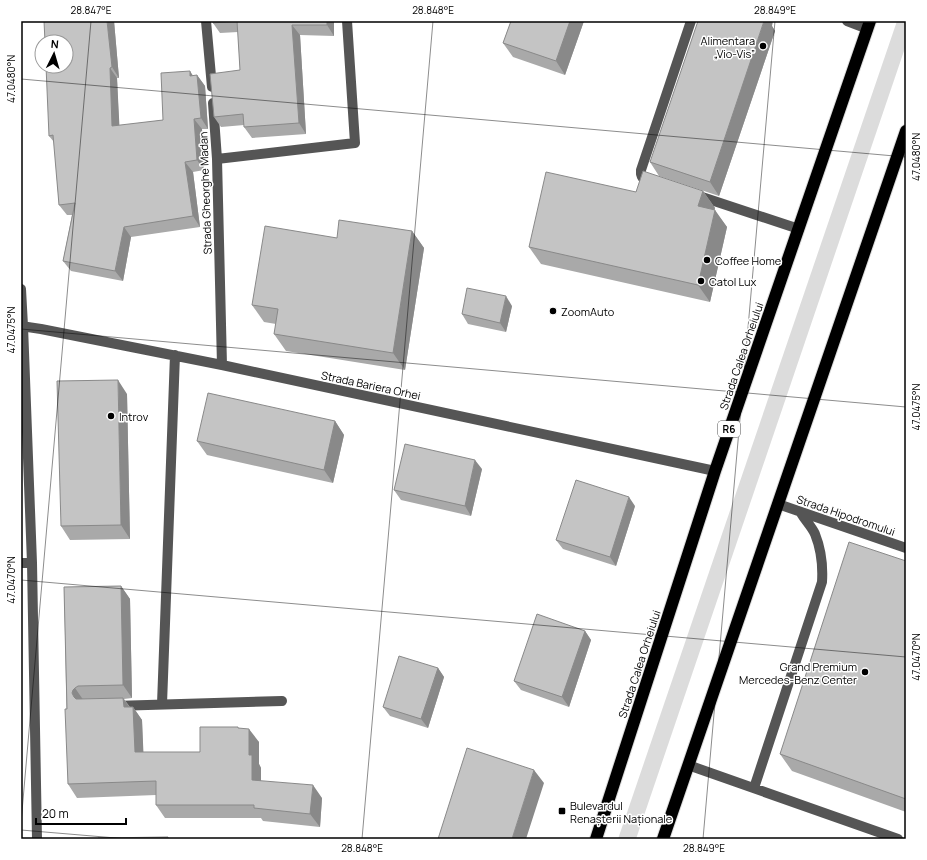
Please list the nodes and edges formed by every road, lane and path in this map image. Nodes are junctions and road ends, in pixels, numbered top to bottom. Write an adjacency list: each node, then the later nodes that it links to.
1 (206, 21): 7 (street, Strada Gheorghe Madan)
2 (347, 21): 7 (street)
3 (691, 21): 8 (street)
4 (847, 21): 5 (street)
5 (869, 25): 10 (highway, Strada Calea Orheiului / R6)
6 (906, 131): 16 (highway)
7 (217, 158): 14 (street, Strada Gheorghe Madan)
8 (664, 184)
9 (687, 192): 10 (street)
10 (798, 229): 15 (highway, Strada Calea Orheiului / R6)
11 (21, 289): 12 (street)
12 (22, 326): 13 (street, Strada Bariera Orhei); 20 (street)
13 (175, 355): 14 (street, Strada Bariera Orhei); 22 (street)
14 (222, 365): 15 (street, Strada Bariera Orhei)
15 (715, 471): 27 (highway, Strada Calea Orheiului / R6)
16 (778, 504): 17 (street, Strada Hipodromului); 24 (highway)
17 (801, 513): 18 (street, Strada Hipodromului); 25 (street)
18 (906, 548)
19 (21, 563): 20 (street)
20 (32, 563): 26 (street)
21 (282, 701): 22 (street)
22 (162, 704): 23 (street)
23 (103, 706)
24 (688, 765): 25 (street); 28 (highway)
25 (754, 788): 29 (street)
26 (37, 839)
27 (596, 839)
28 (663, 839)
29 (898, 839)

